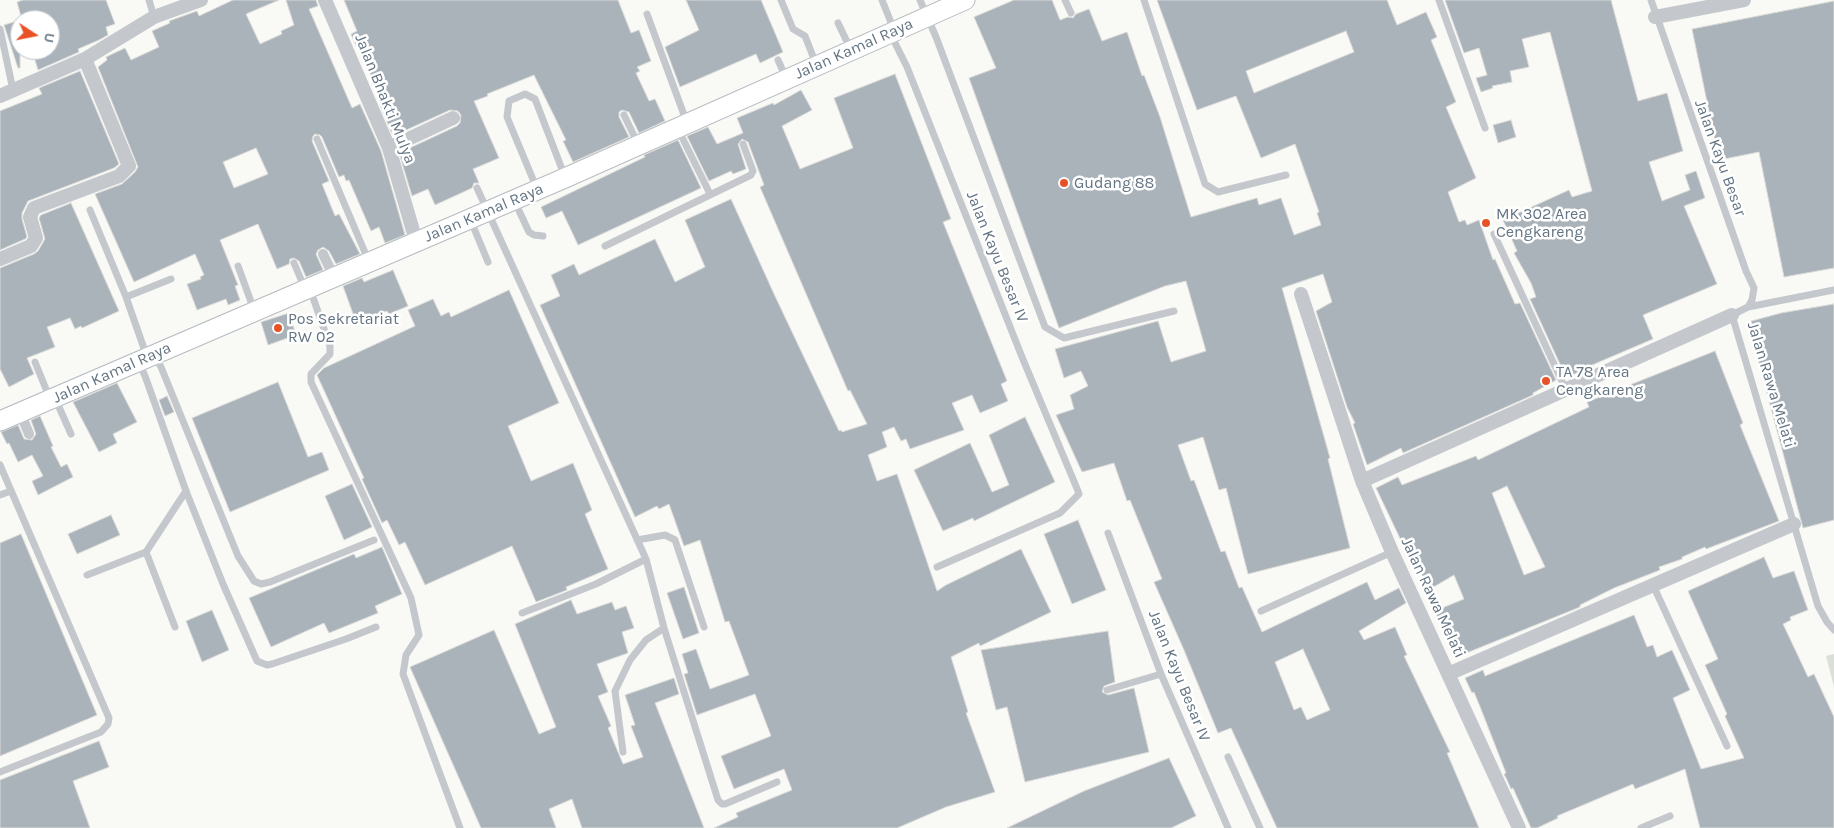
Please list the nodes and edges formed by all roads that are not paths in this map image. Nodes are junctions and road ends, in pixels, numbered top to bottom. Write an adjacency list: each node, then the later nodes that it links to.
1 (149, 0): 15 (lane)
2 (201, 0): 15 (street)
3 (325, 0): 34 (street, Jalan Bhakti Mulya)
4 (781, 0): 23 (lane)
5 (882, 0): 19 (lane, Jalan Kayu Besar IV)
6 (965, 0): 12 (main road, Jalan Kamal Raya)
7 (1065, 0): 13 (lane)
8 (1144, 0): 35 (lane)
9 (1439, 0): 30 (lane)
10 (1650, 0): 16 (lane, Jalan Kayu Besar)
11 (1744, 0): 16 (street)
12 (923, 8): 19 (main road, Jalan Kamal Raya); 61 (lane)
13 (1071, 13)
14 (647, 14): 29 (lane)
15 (154, 17): 21 (street)
16 (1655, 17): 59 (lane, Jalan Kayu Besar)
17 (838, 23): 20 (lane)
18 (0, 29): 25 (lane)
19 (892, 32): 20 (main road, Jalan Kamal Raya); 83 (lane, Jalan Kayu Besar IV)
20 (851, 51): 23 (main road, Jalan Kamal Raya)
21 (85, 59): 25 (street); 48 (street)
22 (778, 60): 24 (lane)
23 (817, 66): 24 (main road, Jalan Kamal Raya)
24 (786, 80): 29 (main road, Jalan Kamal Raya)
25 (14, 91): 26 (street)
26 (0, 96)
27 (624, 116): 33 (lane)
28 (453, 118): 34 (street)
29 (682, 125): 33 (main road, Jalan Kamal Raya); 39 (lane)
30 (1485, 128)
31 (317, 139): 50 (lane)
32 (743, 144): 39 (lane)
33 (638, 145): 36 (main road, Jalan Kamal Raya)
34 (389, 148): 45 (street, Jalan Bhakti Mulya)
35 (1286, 175)
36 (565, 178): 38 (main road, Jalan Kamal Raya); 38 (lane)
37 (476, 188): 42 (lane)
38 (538, 190): 40 (main road, Jalan Kamal Raya)
39 (710, 194): 46 (lane)
40 (514, 200): 42 (main road, Jalan Kamal Raya); 44 (lane)
41 (90, 210): 58 (lane)
42 (478, 215): 45 (main road, Jalan Kamal Raya); 51 (lane); 79 (lane)
43 (1494, 234): 65 (lane)
44 (543, 236)
45 (416, 241): 50 (main road, Jalan Kamal Raya)
46 (605, 246)
47 (324, 254): 53 (street)
48 (0, 259)
49 (294, 262): 55 (lane)
50 (369, 262): 53 (main road, Jalan Kamal Raya)
51 (488, 262)
52 (238, 266): 60 (lane)
53 (334, 277): 55 (main road, Jalan Kamal Raya)
54 (171, 279): 58 (lane)
55 (308, 288): 60 (main road, Jalan Kamal Raya); 103 (lane)
56 (1834, 290): 59 (lane)
57 (1301, 294): 72 (street, Jalan Rawa Melati)
58 (126, 296): 63 (lane)
59 (1748, 307): 62 (lane)
60 (255, 311): 63 (main road, Jalan Kamal Raya)
61 (1174, 311)
62 (1732, 315): 65 (street, Jalan Rawa Melati); 76 (lane, Jalan Rawa Melati)
63 (146, 358): 66 (main road, Jalan Kamal Raya); 74 (lane); 78 (lane)
64 (35, 362): 66 (lane)
65 (1566, 390): 72 (street, Jalan Rawa Melati)
66 (53, 399): 67 (main road, Jalan Kamal Raya); 70 (lane)
67 (20, 412): 68 (main road, Jalan Kamal Raya); 69 (street)
68 (0, 421)
69 (29, 434)
70 (71, 434)
71 (0, 465): 73 (lane)
72 (1362, 481): 81 (street, Jalan Rawa Melati)
73 (11, 490): 75 (lane); 99 (lane)
74 (186, 491): 80 (lane); 89 (lane)
75 (0, 495)
76 (1794, 524): 85 (street, Jalan Rawa Melati); 92 (lane, Jalan Rawa Melati)
77 (1108, 534): 93 (lane, Jalan Kayu Besar IV)
78 (374, 540)
79 (637, 540): 82 (lane); 90 (lane)
80 (146, 552): 84 (lane); 88 (lane)
81 (1392, 552): 86 (lane); 94 (street, Jalan Rawa Melati)
82 (646, 559): 87 (lane); 91 (lane)
83 (937, 567)
84 (87, 575)
85 (1653, 585): 94 (street, Jalan Rawa Melati); 96 (lane)
86 (1261, 611)
87 (522, 612)
88 (175, 627)
89 (376, 627)
90 (704, 627)
91 (664, 628): 97 (lane); 100 (lane)
92 (1834, 630)
93 (1161, 674): 95 (lane); 102 (lane, Jalan Kayu Besar IV)
94 (1448, 674): 105 (street, Jalan Rawa Melati)
95 (1107, 690)
96 (1727, 746)
97 (623, 752)
98 (1228, 757): 104 (lane)
99 (0, 772)
100 (777, 782)
101 (1670, 816): 106 (lane)
102 (1226, 827)
103 (460, 828)
104 (1260, 828)
105 (1519, 828)
106 (1641, 828)

